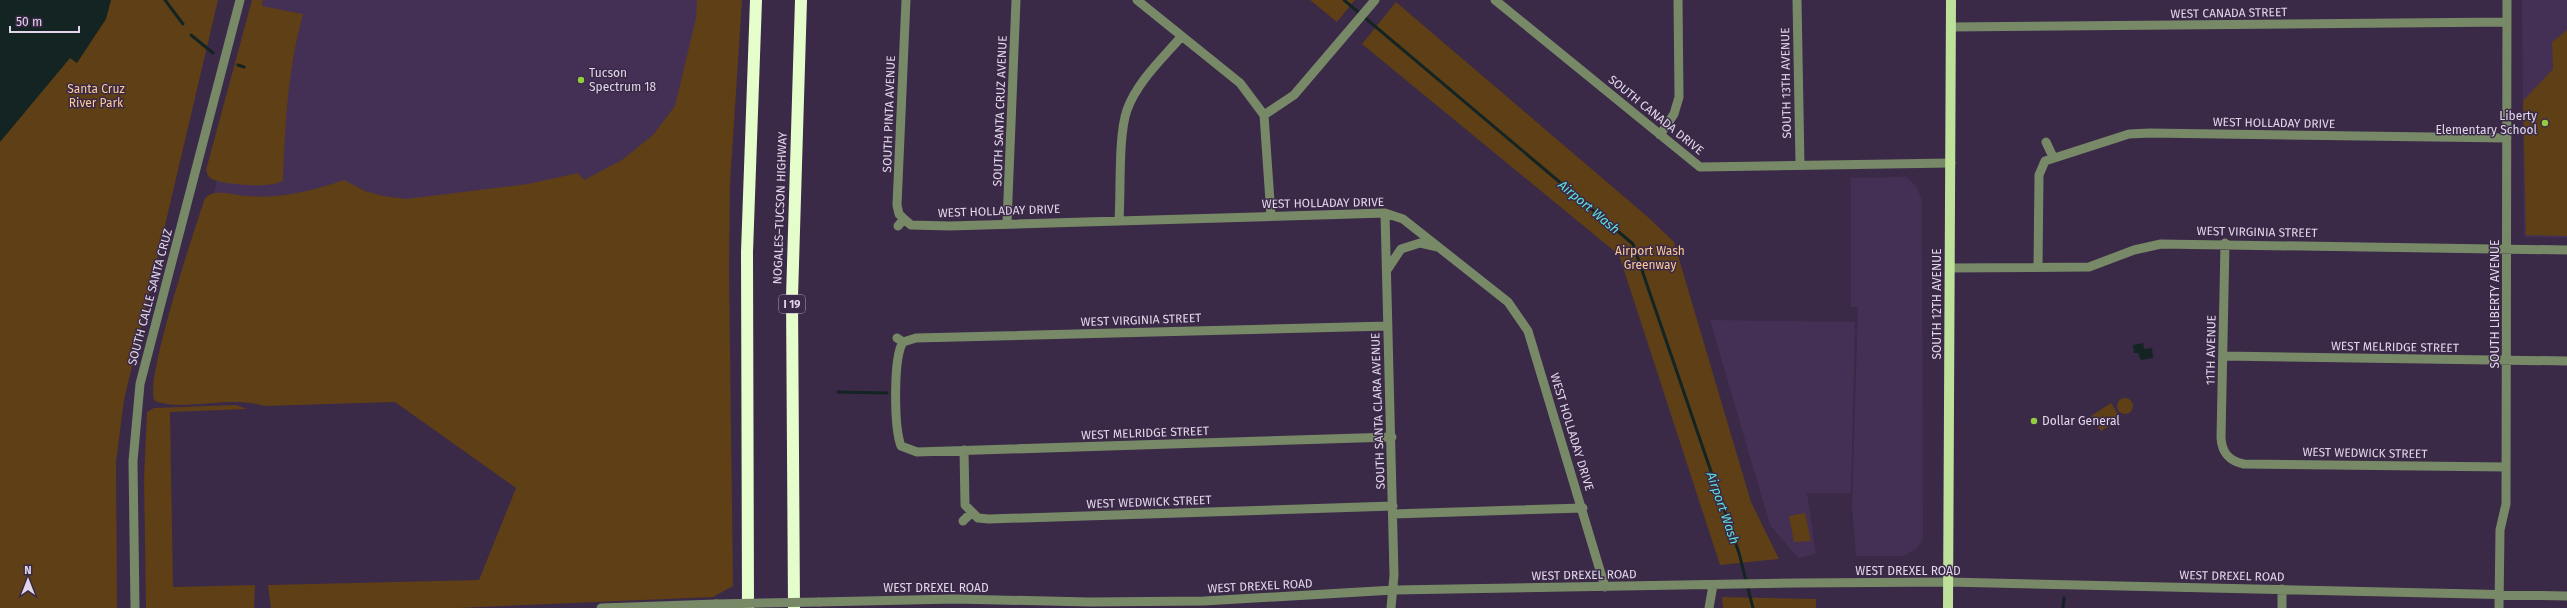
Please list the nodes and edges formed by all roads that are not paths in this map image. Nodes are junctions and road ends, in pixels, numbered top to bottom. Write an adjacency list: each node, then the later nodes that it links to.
1 (240, 0): 56 (street, SOUTH CALLE SANTA CRUZ)
2 (756, 0): 58 (highway)
3 (801, 0): 59 (highway, NOGALES–TUCSON HIGHWAY / I 19)
4 (906, 0): 26 (street, SOUTH PINTA AVENUE)
5 (1016, 0): 27 (street, SOUTH SANTA CRUZ AVENUE)
6 (1136, 0): 15 (street)
7 (1375, 0): 16 (street)
8 (1495, 0): 17 (street, SOUTH CANADA DRIVE)
9 (1678, 0): 17 (street)
10 (1797, 0): 22 (street, SOUTH 13TH AVENUE)
11 (1952, 0): 14 (main road, SOUTH 12TH AVENUE)
12 (2507, 0): 13 (street, SOUTH LIBERTY AVENUE)
13 (2507, 22): 14 (street, WEST CANADA STREET); 18 (street, SOUTH LIBERTY AVENUE)
14 (1951, 27): 21 (main road, SOUTH 12TH AVENUE)
15 (1181, 37): 16 (street); 25 (street)
16 (1264, 115): 24 (street)
17 (1660, 135): 22 (street, SOUTH CANADA DRIVE)
18 (2507, 138): 20 (street, WEST HOLLADAY DRIVE); 30 (street, SOUTH LIBERTY AVENUE)
19 (2046, 142): 20 (street)
20 (2049, 159): 32 (street)
21 (1951, 163): 22 (street, SOUTH CANADA DRIVE); 33 (main road, SOUTH 12TH AVENUE)
22 (1800, 165)
23 (1385, 213): 24 (street, WEST HOLLADAY DRIVE); 29 (street, WEST HOLLADAY DRIVE); 34 (street, SOUTH SANTA CLARA AVENUE)
24 (1271, 216): 25 (street, WEST HOLLADAY DRIVE)
25 (1120, 220): 27 (street, WEST HOLLADAY DRIVE)
26 (901, 222): 27 (street, WEST HOLLADAY DRIVE)
27 (1007, 223)
28 (2224, 243): 30 (street, WEST VIRGINIA STREET); 32 (street, WEST VIRGINIA STREET); 36 (street, 11TH AVENUE)
29 (1442, 248): 34 (street); 45 (street, WEST HOLLADAY DRIVE)
30 (2507, 250): 31 (street, WEST VIRGINIA STREET); 37 (street, SOUTH LIBERTY AVENUE)
31 (2567, 250)
32 (2038, 267): 33 (street, WEST VIRGINIA STREET)
33 (1950, 268): 49 (main road, SOUTH 12TH AVENUE)
34 (1386, 272): 35 (street, SOUTH SANTA CLARA AVENUE)
35 (1388, 326): 39 (street, SOUTH SANTA CLARA AVENUE); 40 (street, WEST VIRGINIA STREET)
36 (2223, 356): 37 (street, WEST MELRIDGE STREET); 43 (street, 11TH AVENUE)
37 (2506, 361): 38 (street, WEST MELRIDGE STREET); 44 (street, SOUTH LIBERTY AVENUE)
38 (2567, 361)
39 (1392, 437): 41 (street, WEST MELRIDGE STREET); 46 (street, SOUTH SANTA CLARA AVENUE)
40 (901, 446): 41 (street, WEST MELRIDGE STREET); 42 (street)
41 (964, 450): 47 (street)
42 (894, 453)
43 (2226, 459): 44 (street, WEST WEDWICK STREET)
44 (2506, 466): 54 (street, SOUTH LIBERTY AVENUE)
45 (1583, 508): 46 (street, WEST WEDWICK STREET); 51 (street, WEST HOLLADAY DRIVE)
46 (1393, 510): 47 (street, WEST WEDWICK STREET); 53 (street, SOUTH SANTA CLARA AVENUE)
47 (971, 513): 48 (street)
48 (963, 521)
49 (1948, 582): 50 (street, WEST DREXEL ROAD); 52 (street, WEST DREXEL ROAD); 62 (main road, SOUTH 12TH AVENUE)
50 (1713, 585): 51 (street, WEST DREXEL ROAD); 61 (street)
51 (1605, 587): 53 (street, WEST DREXEL ROAD)
52 (2282, 589): 54 (street, WEST DREXEL ROAD); 63 (street)
53 (1394, 590): 57 (street, WEST DREXEL ROAD, bridge); 60 (street, SOUTH SANTA CLARA AVENUE)
54 (2498, 594): 55 (street, WEST DREXEL ROAD); 64 (street, SOUTH LIBERTY AVENUE)
55 (2567, 596)
56 (135, 608)
57 (601, 608)
58 (748, 608)
59 (794, 608)
60 (1391, 608)
61 (1709, 608)
62 (1948, 608)
63 (2282, 608)
64 (2499, 608)

